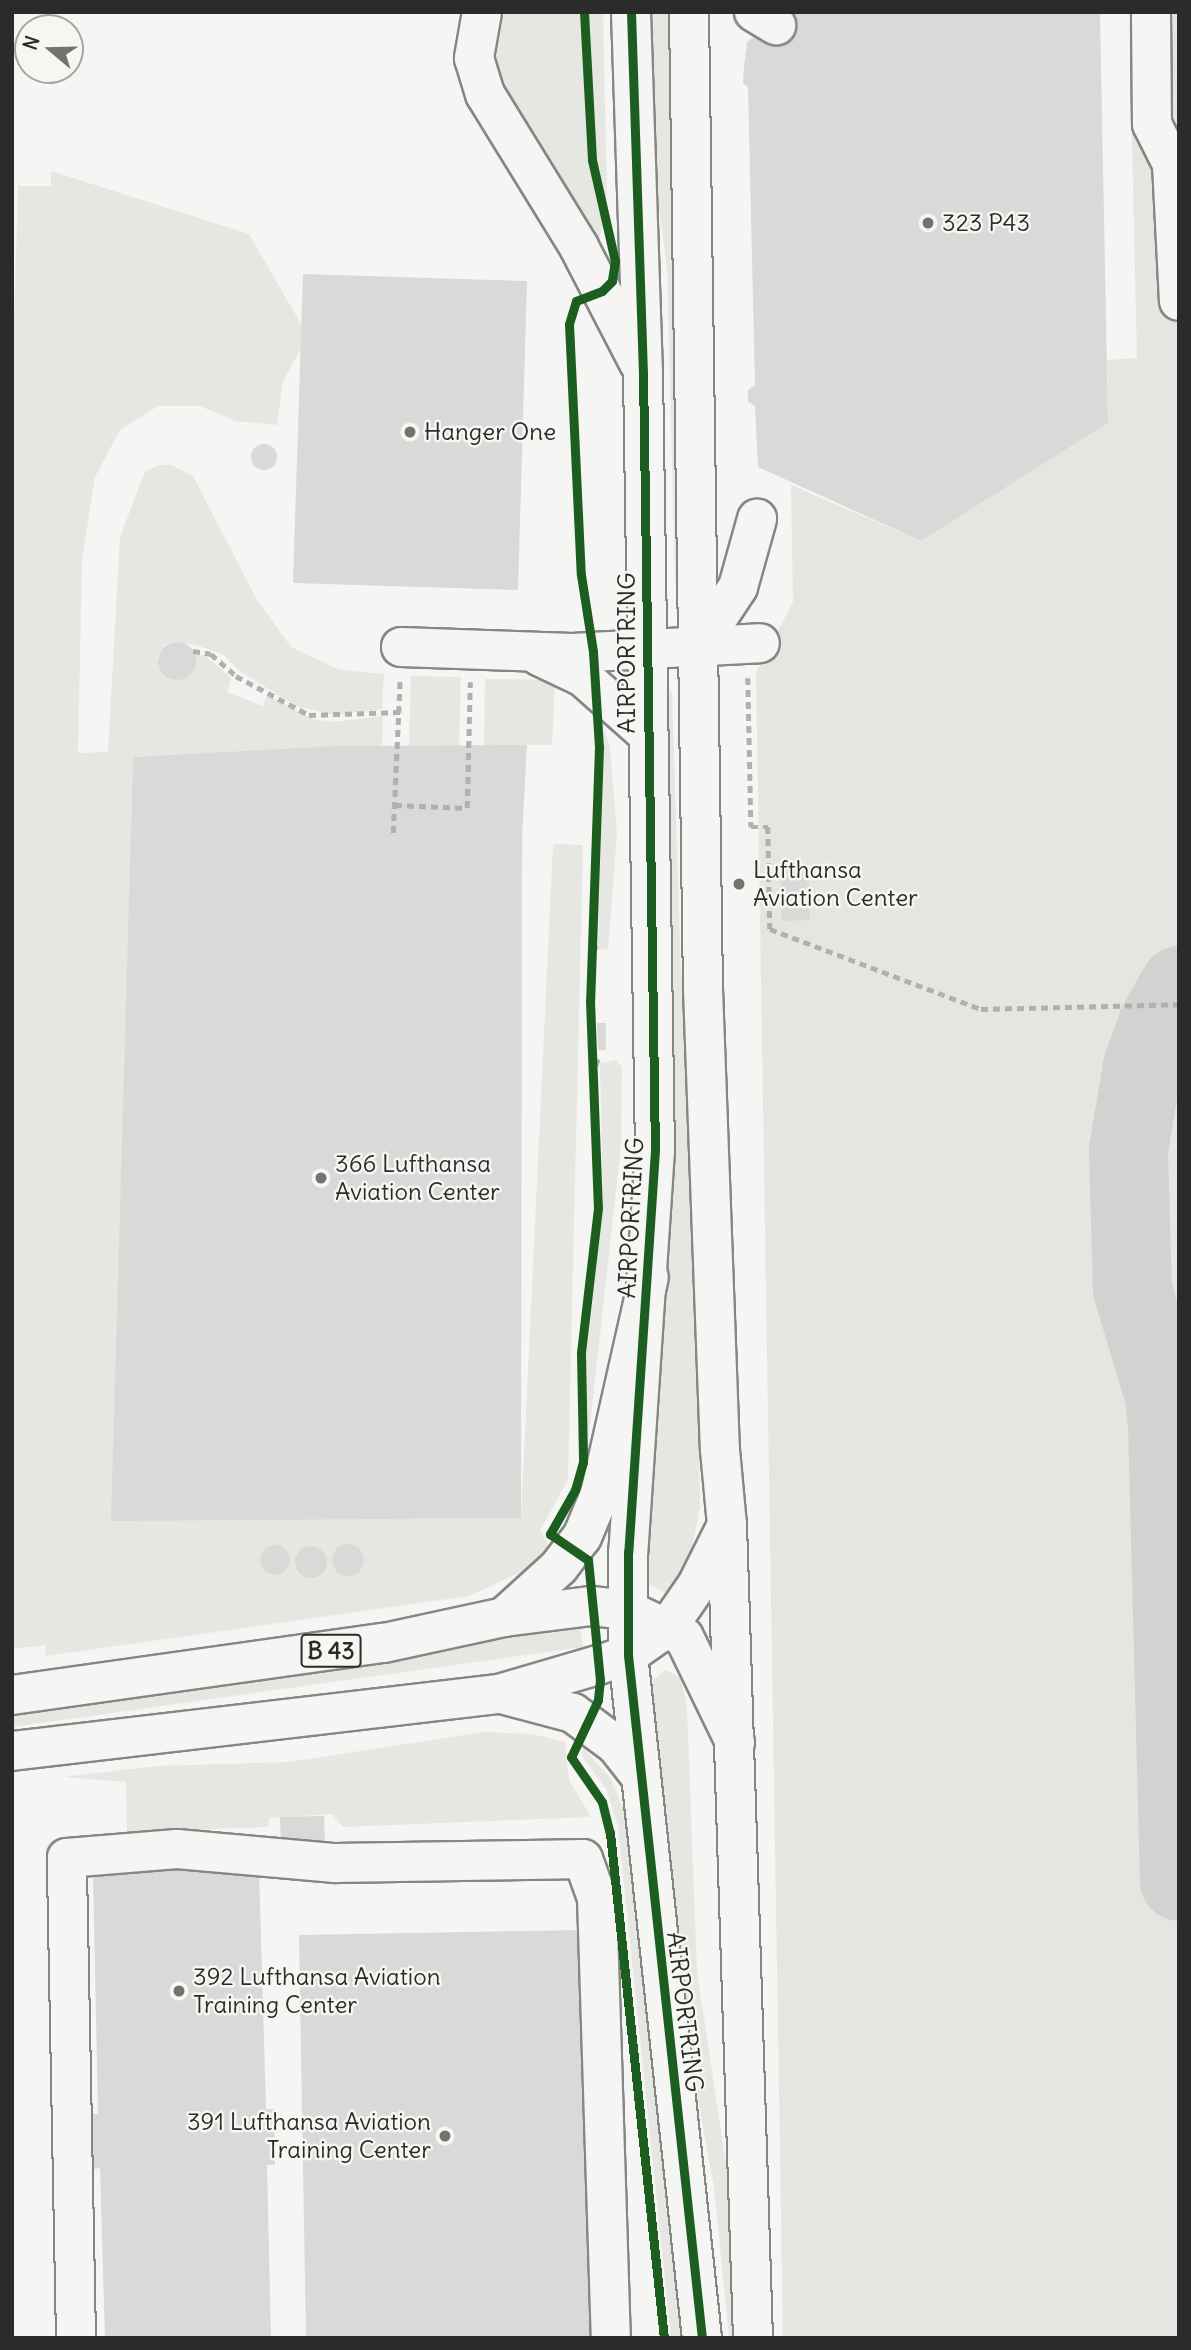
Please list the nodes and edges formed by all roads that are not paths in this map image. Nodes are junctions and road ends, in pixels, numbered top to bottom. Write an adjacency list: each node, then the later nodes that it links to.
1 (482, 12): 7 (main road)
2 (631, 12): 7 (main road, AIRPORTRING)
3 (689, 12): 13 (main road)
4 (1151, 12): 5 (main road)
5 (1166, 119): 6 (main road)
6 (1179, 301)
7 (643, 372): 9 (main road, AIRPORTRING)
8 (757, 519): 13 (main road)
9 (646, 641): 12 (main road); 13 (main road); 14 (main road, AIRPORTRING)
10 (760, 643): 13 (main road)
11 (401, 647): 12 (main road)
12 (502, 651): 14 (main road)
13 (699, 663): 16 (main road)
14 (646, 733): 15 (main road, AIRPORTRING)
15 (649, 1277): 17 (main road, AIRPORTRING); 18 (main road)
16 (727, 1525): 19 (main road); 23 (main road)
17 (627, 1610): 18 (main road, B 43); 19 (main road); 20 (main road, AIRPORTRING)
18 (504, 1617): 22 (main road, B 43)
19 (668, 1627): 20 (main road); 23 (main road)
20 (628, 1655): 21 (main road); 25 (main road, AIRPORTRING)
21 (499, 1694): 24 (main road); 25 (main road)
22 (12, 1695)
23 (735, 1742): 29 (main road)
24 (12, 1751)
25 (639, 1774): 28 (main road, AIRPORTRING)
26 (76, 2338): 27 (main road)
27 (611, 2338)
28 (702, 2338)
29 (753, 2338)

